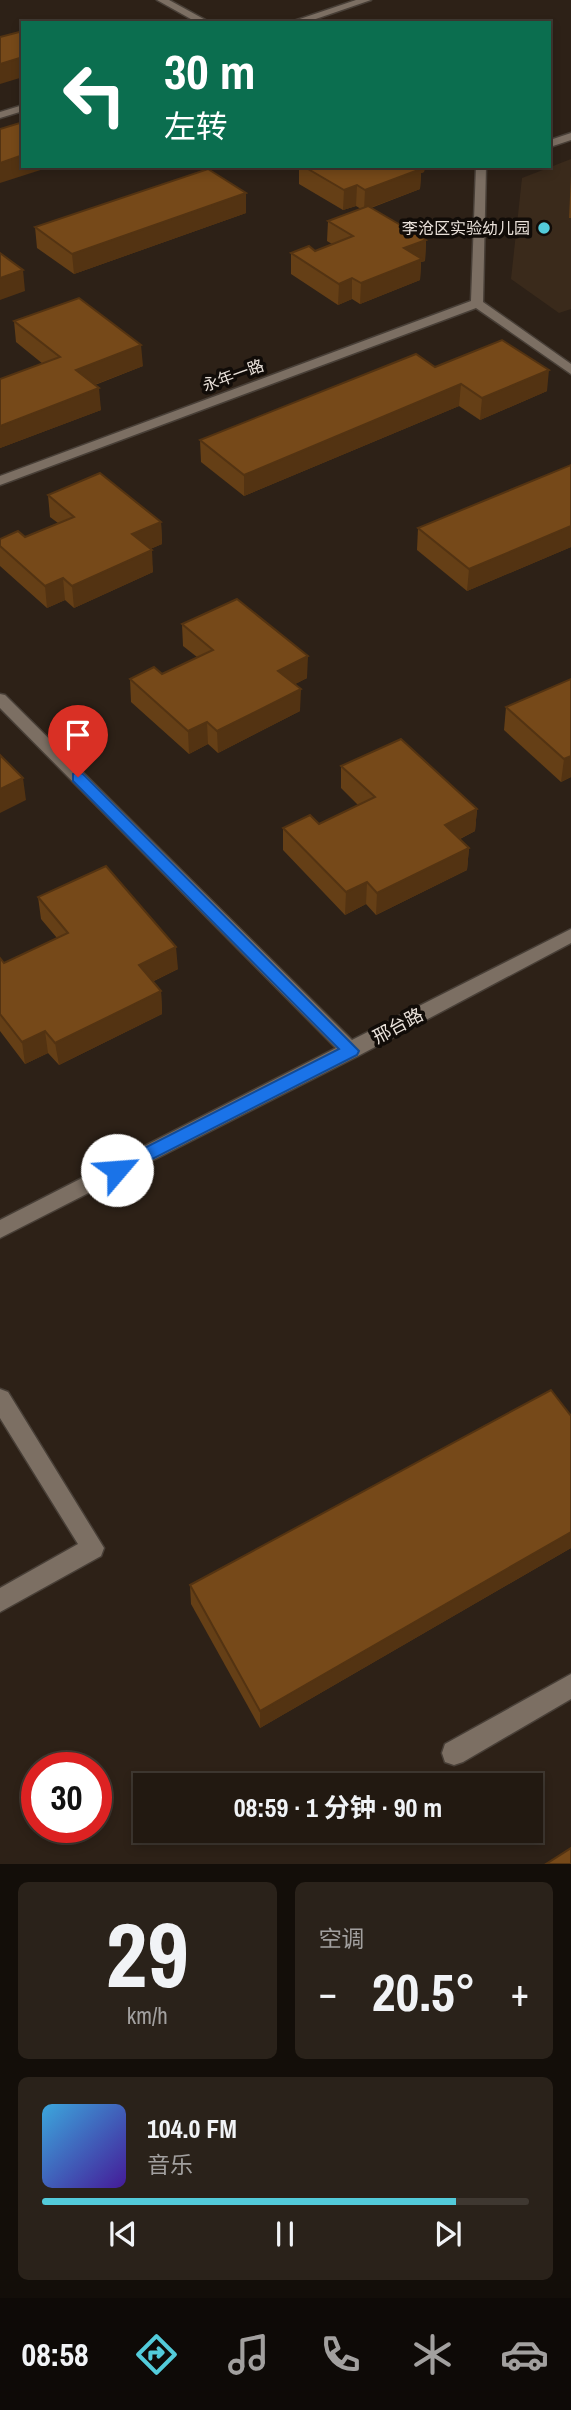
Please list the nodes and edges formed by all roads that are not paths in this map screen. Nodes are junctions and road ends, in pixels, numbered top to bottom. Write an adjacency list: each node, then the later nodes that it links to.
1 (162, 0): 3 (street)
2 (366, 0): 4 (street)
3 (202, 21)
4 (299, 21)
5 (21, 108): 6 (street)
6 (0, 115)
7 (571, 136): 8 (street)
8 (551, 144)
9 (483, 168): 10 (street)
10 (477, 303): 11 (street); 12 (street, 永年一路)
11 (571, 370)
12 (0, 481)
13 (0, 699): 15 (street)
14 (571, 935): 15 (street, 邢台路)
15 (351, 1051): 16 (street, 邢台路)
16 (0, 1230)
17 (0, 1399): 18 (street)
18 (0, 1601)
19 (571, 1686): 20 (street)
20 (454, 1753)

